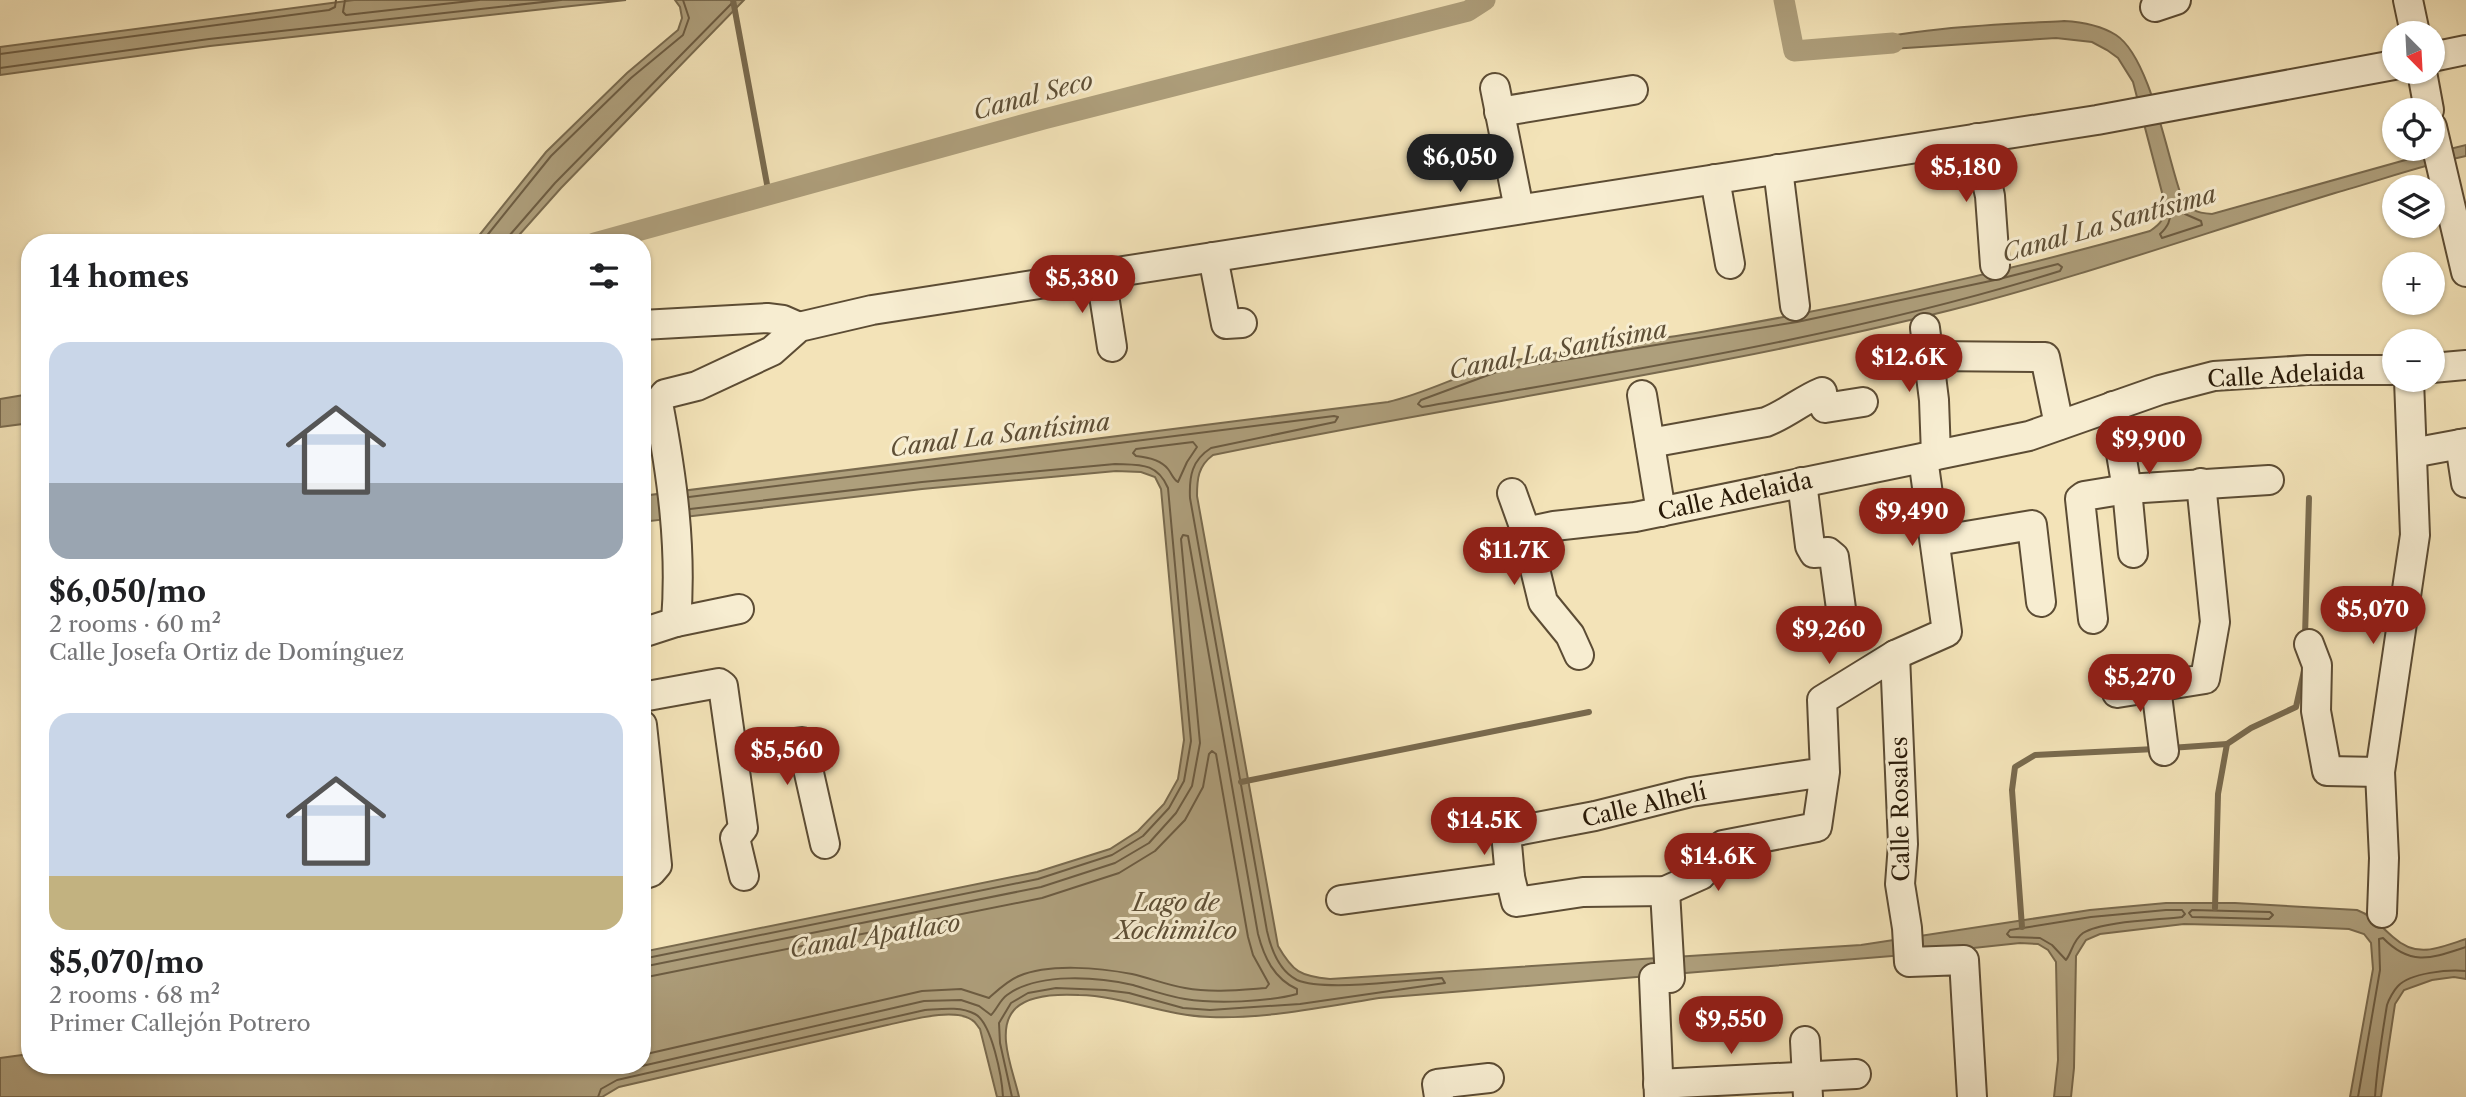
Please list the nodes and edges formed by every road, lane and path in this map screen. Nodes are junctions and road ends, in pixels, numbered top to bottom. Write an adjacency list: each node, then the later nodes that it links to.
1 (2408, 0): 2 (street)
2 (2412, 21)
3 (2466, 50): 4 (street)
4 (2445, 54)
5 (2382, 67): 7 (street)
6 (1633, 90): 11 (street)
7 (1977, 138): 9 (street); 15 (street)
8 (2444, 162): 12 (street)
9 (1778, 169): 10 (street); 17 (street)
10 (1715, 179): 11 (street); 14 (street)
11 (1518, 209): 13 (street)
12 (2464, 256)
13 (1213, 257): 16 (street); 18 (street)
14 (1730, 264)
15 (1995, 265)
16 (1101, 276): 20 (street); 22 (street)
17 (1796, 306)
18 (1242, 323)
19 (651, 324): 20 (street)
20 (799, 327): 49 (street)
21 (1925, 328): 23 (street)
22 (1112, 347)
23 (1929, 356): 31 (street); 35 (street)
24 (2466, 365): 25 (street)
25 (2445, 367)
26 (2382, 370): 30 (street, Calle Adelaida)
27 (2409, 392): 34 (street)
28 (1642, 395): 32 (street)
29 (1863, 402): 32 (street)
30 (2113, 406): 31 (street, Calle Adelaida); 40 (street)
31 (2059, 425): 35 (street, Calle Adelaida)
32 (1650, 443): 42 (street)
33 (2463, 443): 34 (street); 39 (street)
34 (2412, 453): 61 (street)
35 (1929, 457): 37 (street, Calle Adelaida); 44 (street)
36 (2269, 480): 38 (street)
37 (1802, 482): 42 (street, Calle Adelaida); 51 (street)
38 (2201, 483): 40 (street); 55 (street)
39 (2466, 483)
40 (2127, 489): 45 (street); 48 (street)
41 (1512, 493): 43 (street)
42 (1661, 512): 43 (street, Calle Adelaida)
43 (1526, 532): 53 (street)
44 (1936, 541): 46 (street); 54 (street)
45 (2133, 553)
46 (2041, 602)
47 (739, 609): 49 (street)
48 (2092, 619)
49 (676, 622): 50 (street)
50 (651, 630)
51 (1844, 631)
52 (2309, 643): 61 (street)
53 (1579, 655)
54 (1895, 655): 60 (street); 76 (street, Calle Rosales)
55 (2155, 687): 56 (street); 59 (street)
56 (2117, 693)
57 (651, 695): 58 (street)
58 (733, 751): 63 (street); 65 (street)
59 (2164, 751)
60 (1825, 772): 66 (street, Calle Alhelí); 67 (street)
61 (2380, 772): 69 (street)
62 (651, 820): 64 (street)
63 (825, 844)
64 (651, 872)
65 (744, 876)
66 (1510, 877): 67 (street); 68 (street)
67 (1665, 891): 74 (street)
68 (1341, 900)
69 (2382, 913)
70 (1805, 1041): 73 (street)
71 (1856, 1074): 73 (street)
72 (1489, 1078): 75 (street)
73 (1807, 1087): 74 (street)
74 (1659, 1090)
75 (1439, 1097)
76 (1972, 1097)

